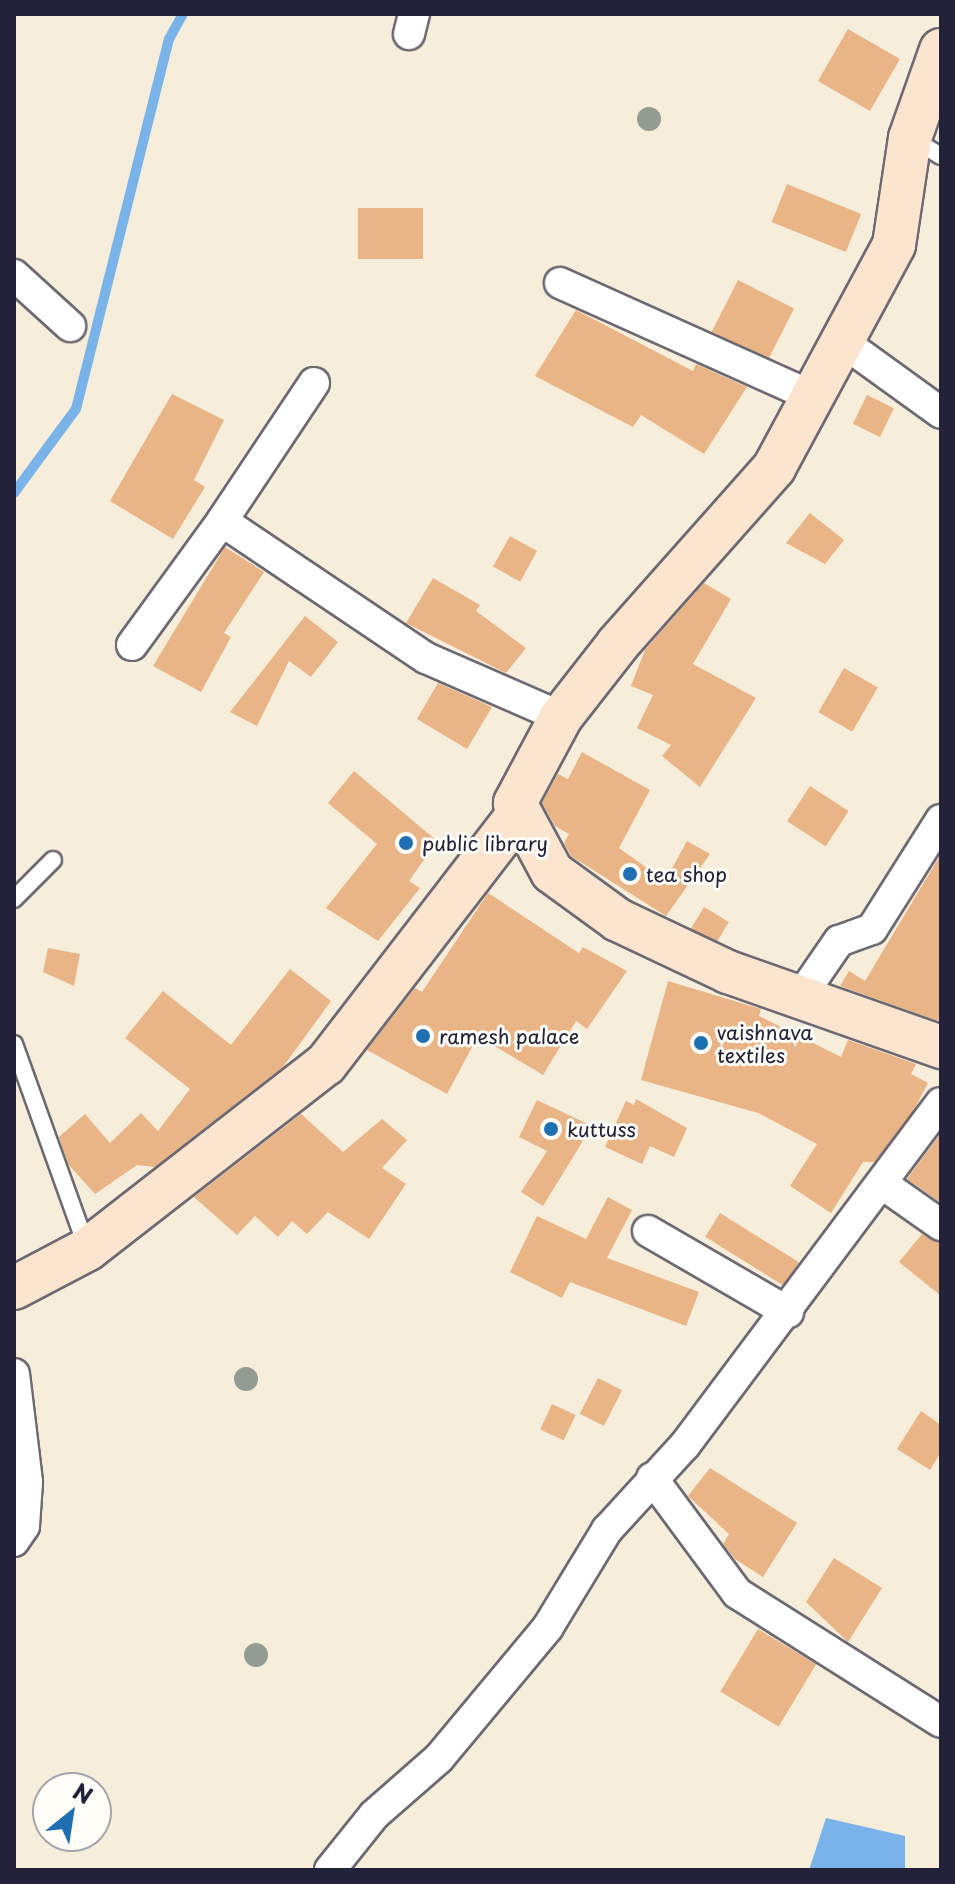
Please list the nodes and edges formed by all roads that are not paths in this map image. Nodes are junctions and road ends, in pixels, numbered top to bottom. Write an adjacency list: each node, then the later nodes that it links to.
1 (941, 50): 2 (main road)
2 (925, 147): 6 (main road)
3 (14, 275): 5 (street)
4 (560, 283): 8 (street)
5 (70, 326)
6 (843, 342): 8 (main road); 9 (street)
7 (314, 383): 10 (street)
8 (814, 397): 12 (main road)
9 (941, 413)
10 (222, 521): 11 (street); 12 (street)
11 (132, 645)
12 (561, 717): 13 (main road)
13 (517, 816): 17 (main road); 24 (main road)
14 (941, 820): 17 (street)
15 (53, 860): 16 (lane)
16 (14, 899)
17 (801, 996): 19 (main road)
18 (14, 1044): 24 (lane)
19 (941, 1047)
20 (941, 1103): 21 (street)
21 (884, 1185): 22 (street); 26 (street)
22 (941, 1225)
23 (648, 1231): 26 (street)
24 (88, 1249): 25 (main road)
25 (14, 1288)
26 (788, 1312): 28 (street)
27 (14, 1374): 29 (street)
28 (652, 1478): 30 (street); 31 (street)
29 (14, 1541)
30 (941, 1722)
31 (330, 1870)

